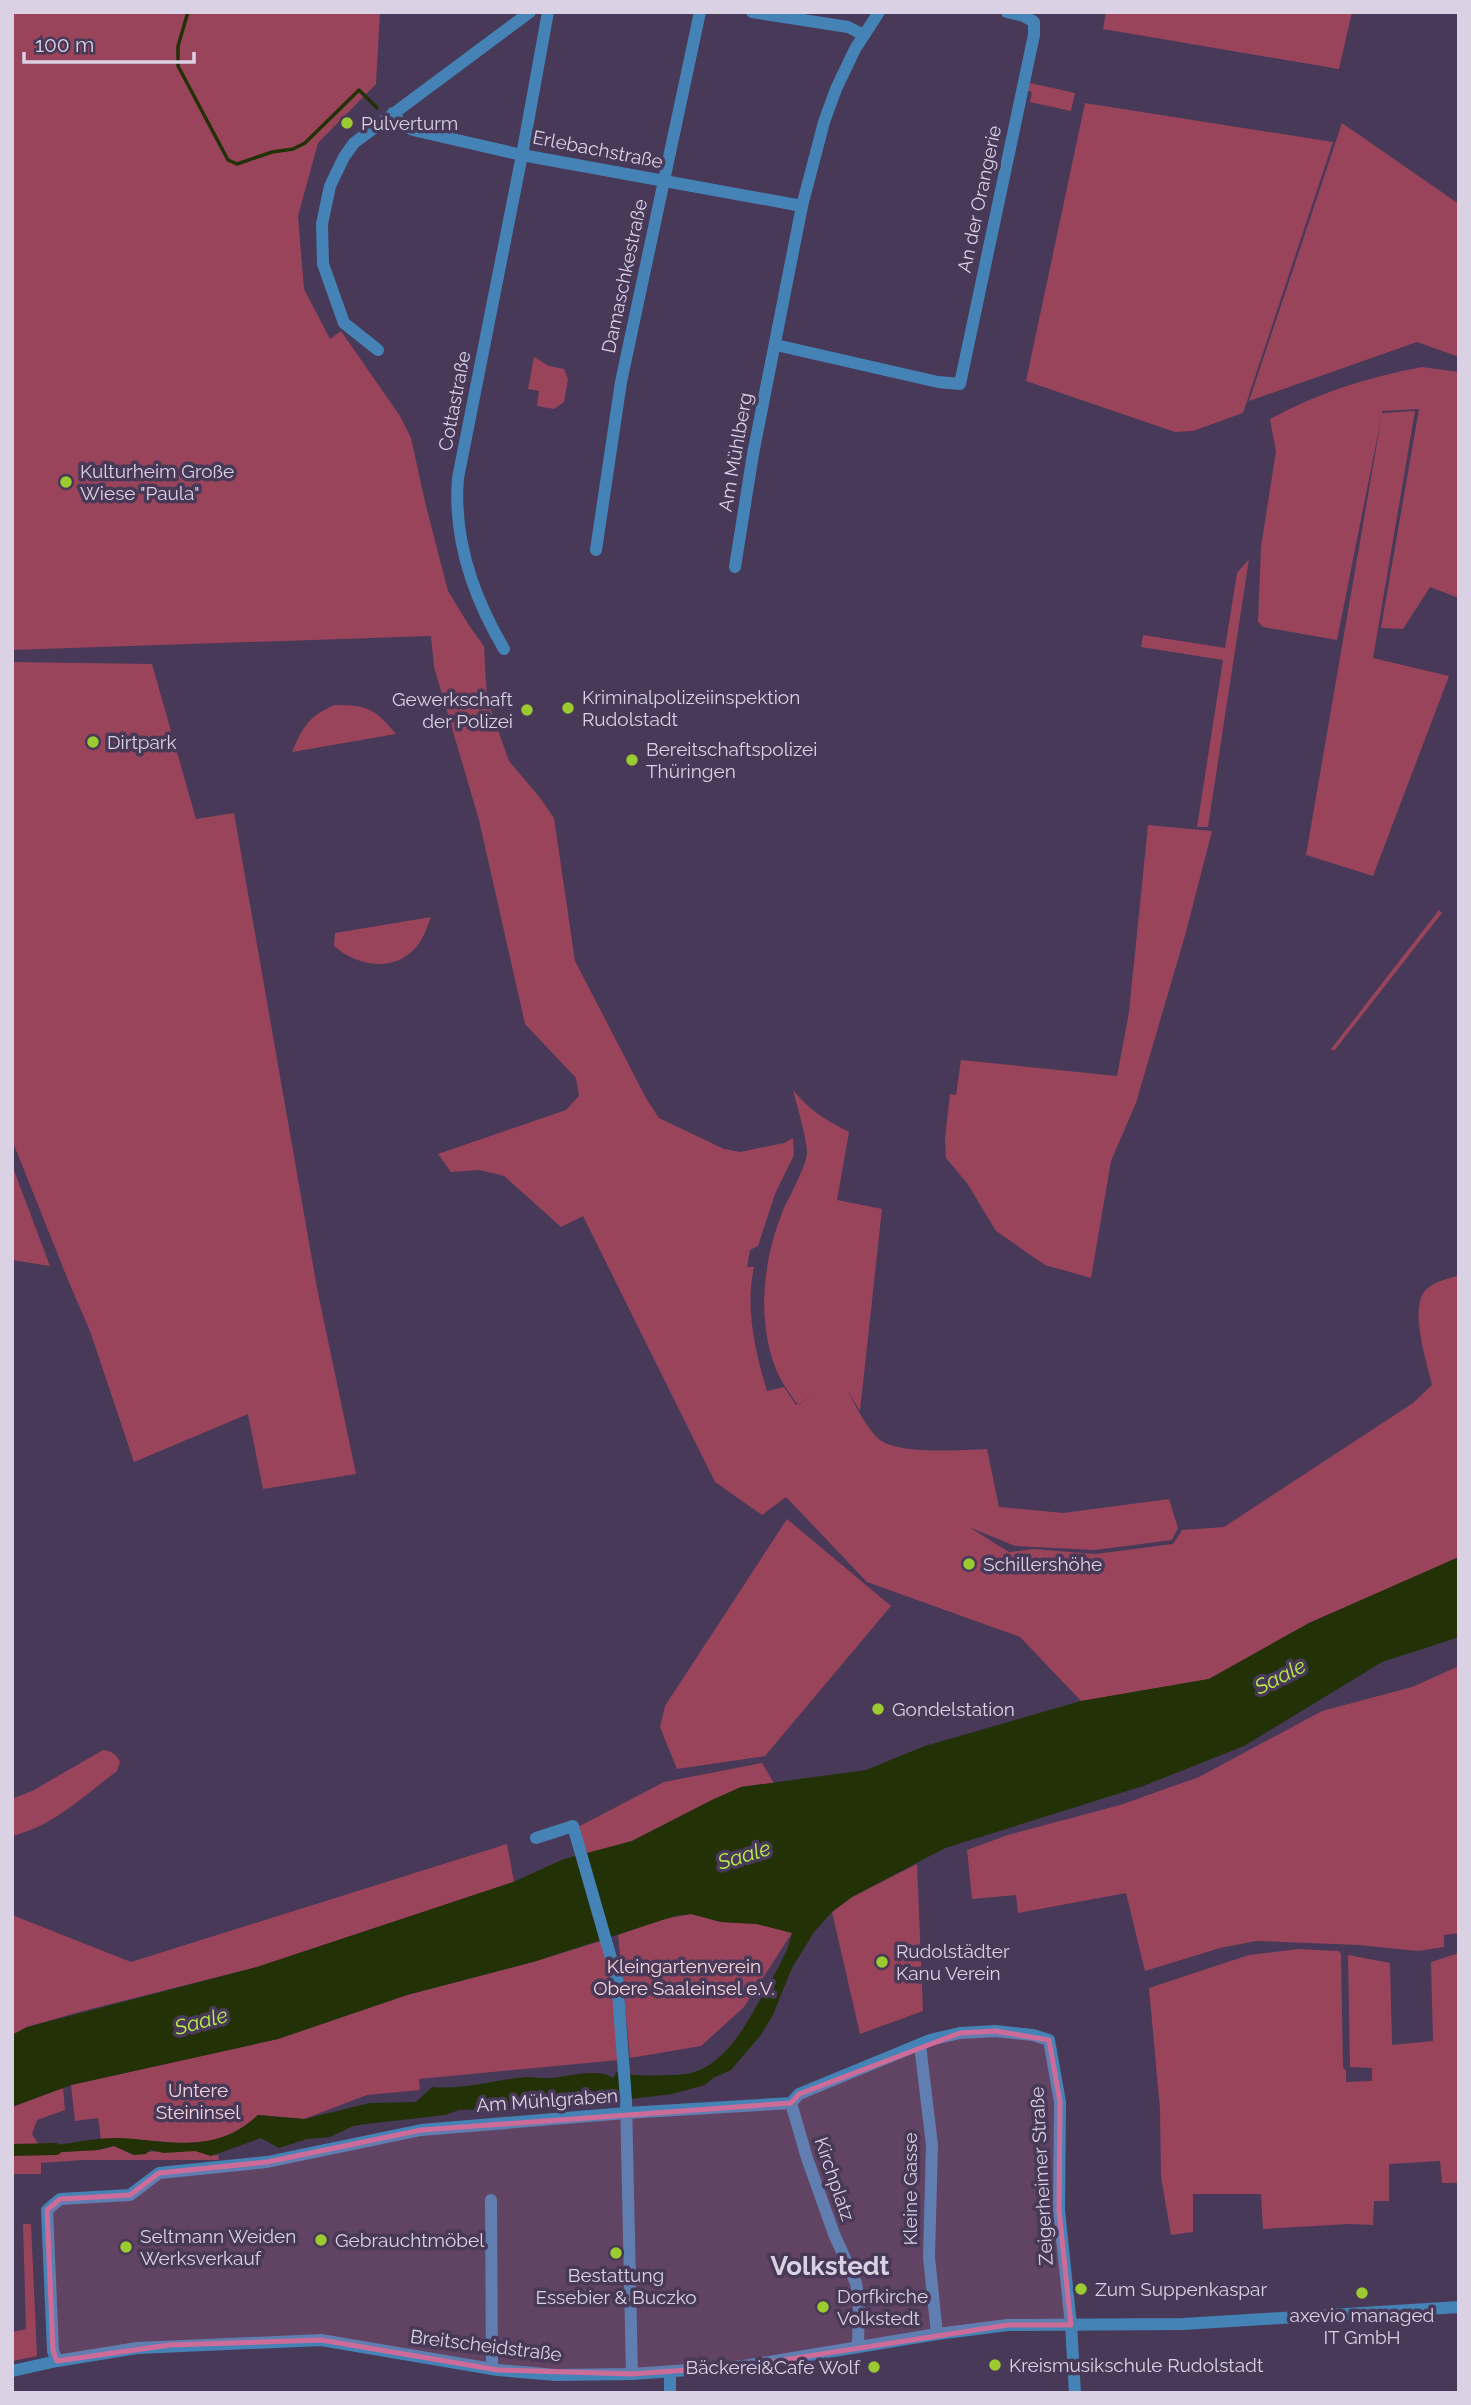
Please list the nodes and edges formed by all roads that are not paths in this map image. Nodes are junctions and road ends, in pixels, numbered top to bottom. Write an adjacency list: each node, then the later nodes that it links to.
1 (530, 12): 9 (street)
2 (548, 12): 10 (street, Cottastraße)
3 (700, 12): 11 (street, Damaschkestraße)
4 (752, 12): 8 (street)
5 (879, 12): 8 (street, Am Mühlberg)
6 (1007, 12): 7 (street, An der Orangerie)
7 (1035, 17): 13 (street, An der Orangerie)
8 (864, 35): 12 (street, Am Mühlberg)
9 (393, 113): 10 (street, Erlebachstraße); 14 (street)
10 (522, 155): 11 (street, Erlebachstraße); 17 (street, Cottastraße)
11 (664, 182): 12 (street, Erlebachstraße); 15 (street, Damaschkestraße)
12 (802, 206): 13 (street, Am Mühlberg)
13 (776, 345): 16 (street, Am Mühlberg)
14 (378, 350)
15 (596, 550)
16 (734, 567)
17 (504, 649)
18 (536, 1838): 22 (street)
19 (1049, 2040): 20 (street, Am Mühlgraben); 25 (street, Zeigerheimer Straße)
20 (920, 2045): 21 (street, Am Mühlgraben); 26 (street, Kleine Gasse)
21 (791, 2103): 22 (street, Am Mühlgraben); 27 (street, Kirchplatz)
22 (626, 2107): 28 (street, Am Mühlgraben); 32 (street)
23 (491, 2200): 29 (street)
24 (1459, 2307): 25 (street, Breitscheidstraße)
25 (1071, 2325): 26 (street, Breitscheidstraße); 34 (street, Zeigerheimer Straße)
26 (937, 2334): 27 (street, Breitscheidstraße)
27 (858, 2347): 31 (street, Breitscheidstraße)
28 (57, 2361): 29 (street, Breitscheidstraße); 30 (street, Breitscheidstraße)
29 (492, 2370): 32 (street, Breitscheidstraße)
30 (12, 2371)
31 (670, 2372): 32 (street, Breitscheidstraße); 33 (street)
32 (632, 2374)
33 (670, 2393)
34 (1075, 2393)

